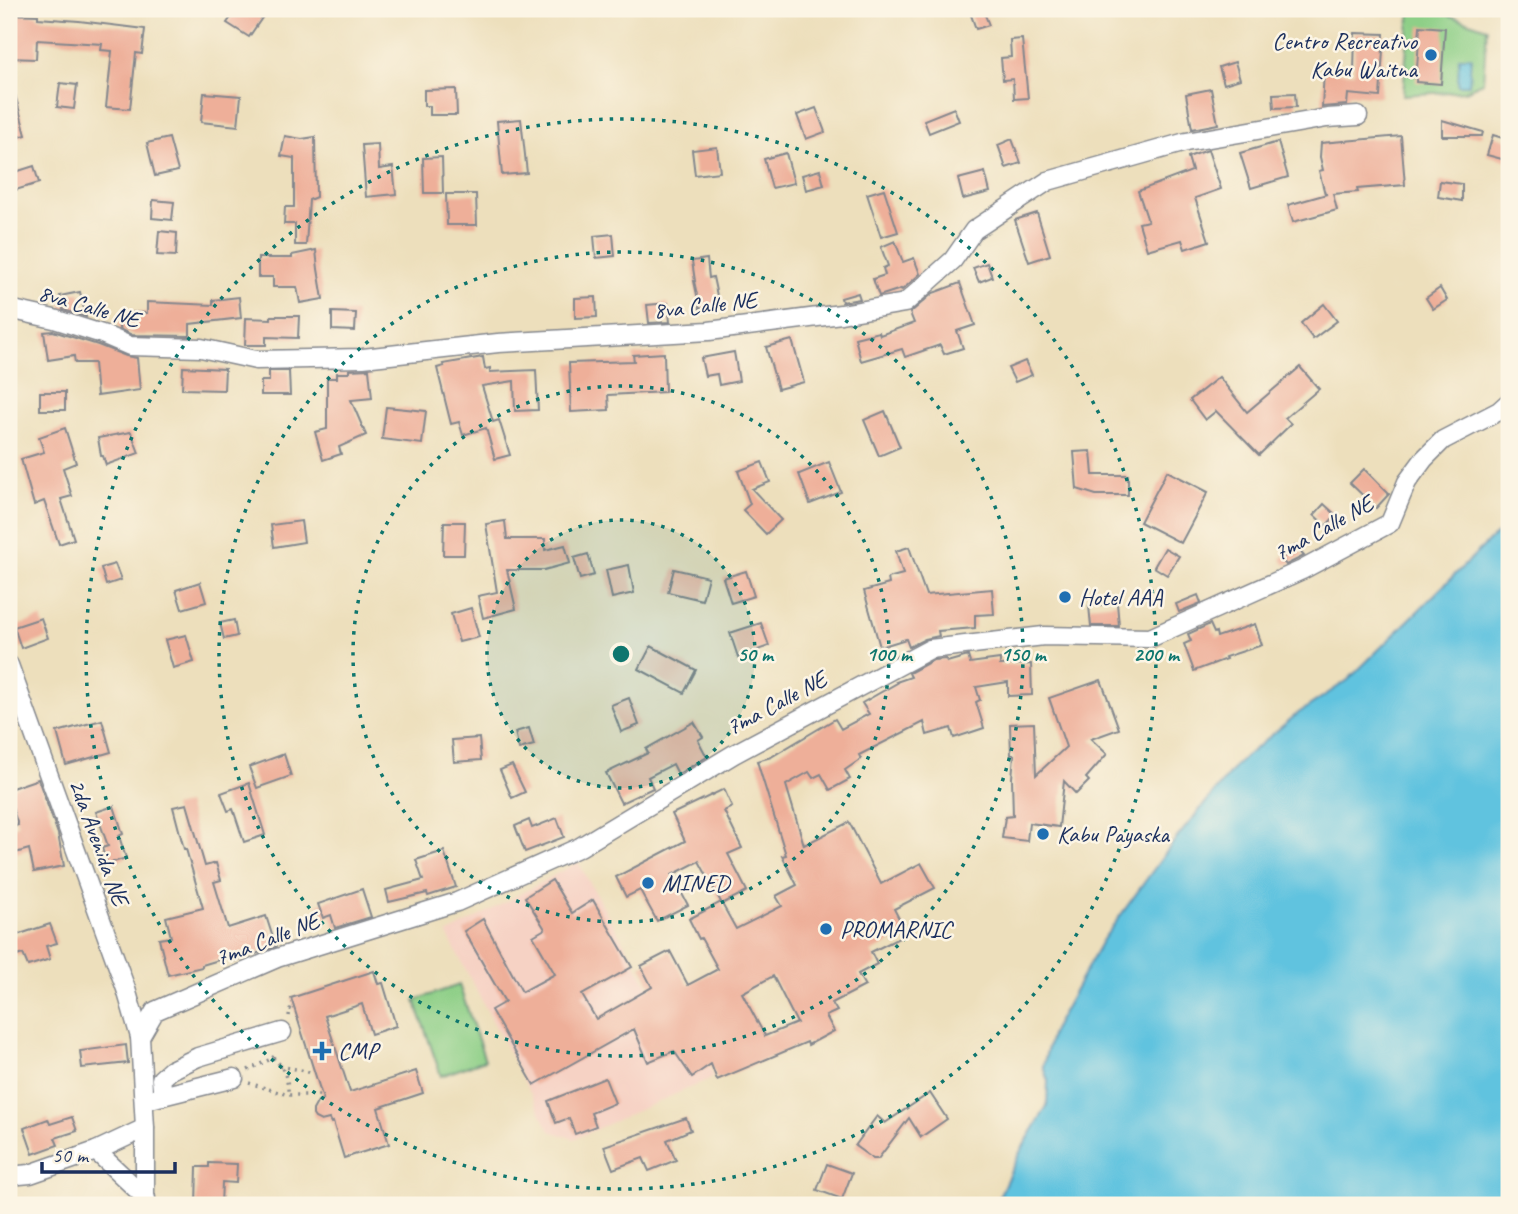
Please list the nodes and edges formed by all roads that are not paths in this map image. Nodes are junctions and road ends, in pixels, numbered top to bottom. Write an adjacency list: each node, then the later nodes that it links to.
1 (1357, 116): 2 (street, 8va Calle NE)
2 (9, 309)
3 (1504, 406): 6 (street, 7ma Calle NE)
4 (9, 665): 5 (street, 2da Avenida NE)
5 (126, 989): 6 (street); 8 (street, 2da Avenida NE)
6 (155, 1011): 8 (street)
7 (282, 1032): 10 (street)
8 (140, 1037): 11 (street, 2da Avenida NE)
9 (234, 1078): 10 (street)
10 (163, 1096): 11 (street)
11 (144, 1101): 12 (street, 2da Avenida NE)
12 (145, 1128): 13 (street); 15 (street, 2da Avenida NE)
13 (96, 1151): 14 (street); 15 (street)
14 (9, 1176)
15 (145, 1202)

